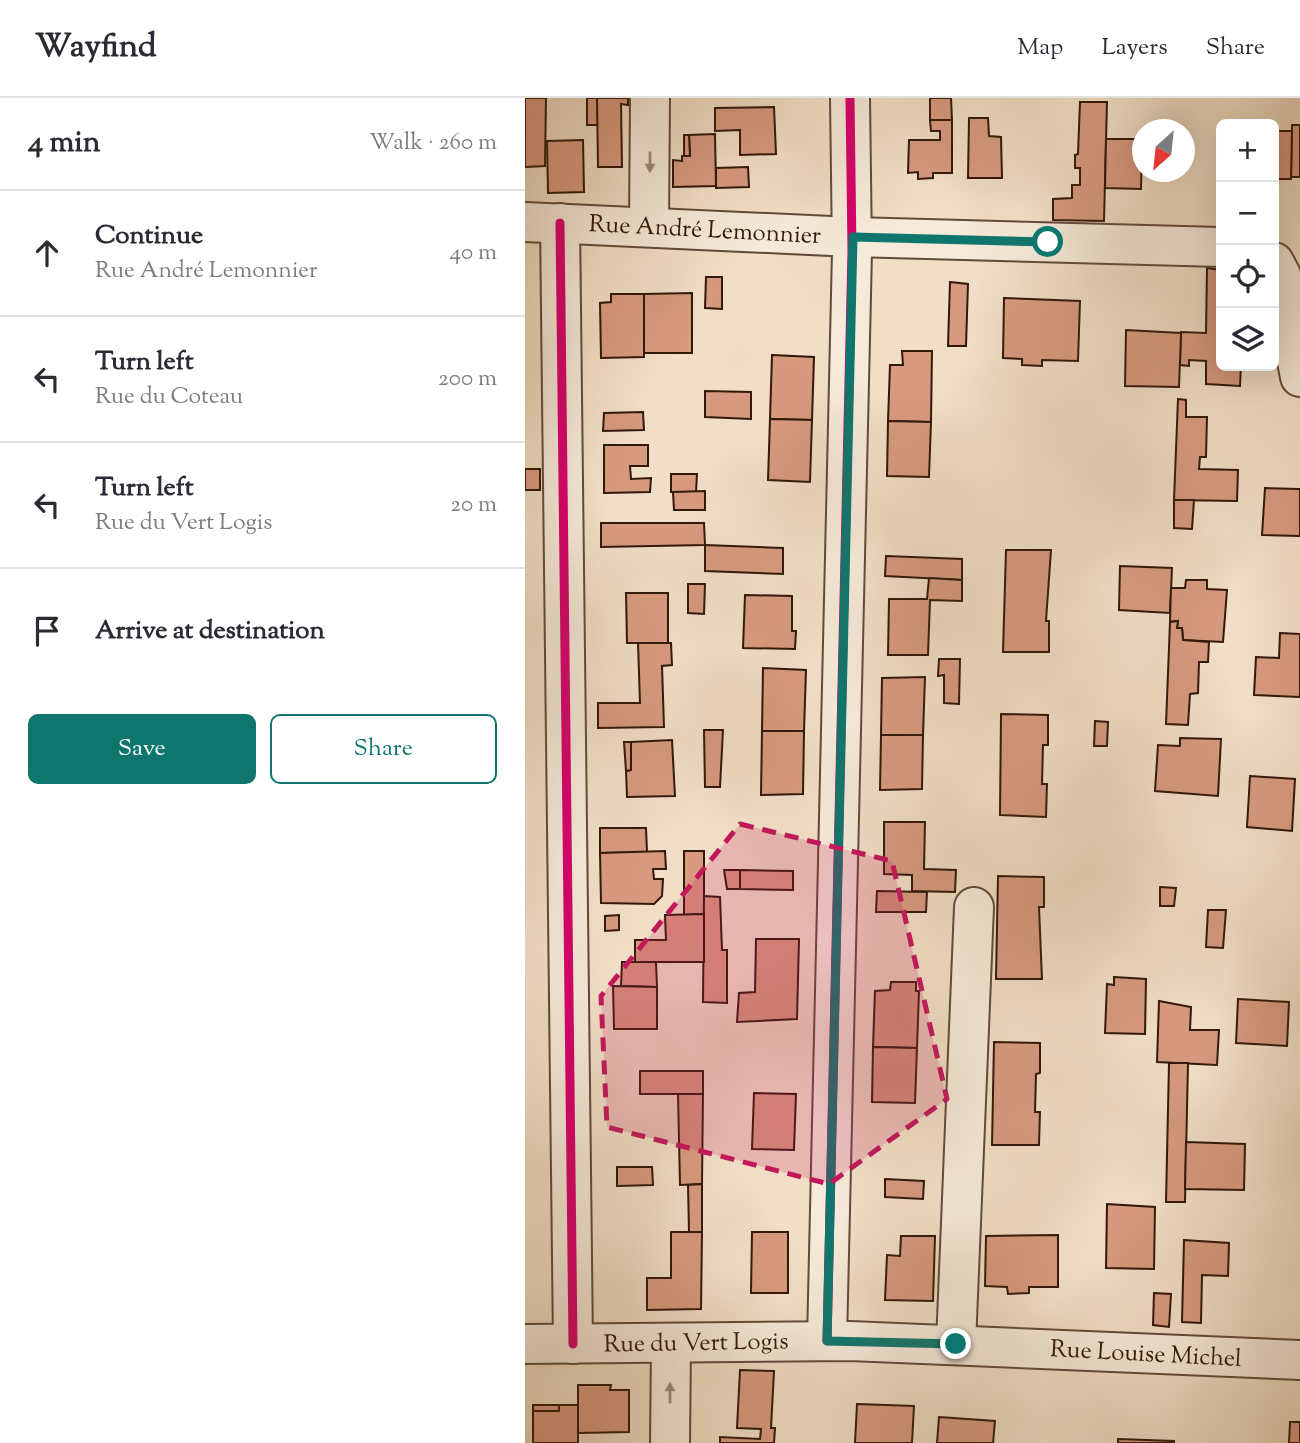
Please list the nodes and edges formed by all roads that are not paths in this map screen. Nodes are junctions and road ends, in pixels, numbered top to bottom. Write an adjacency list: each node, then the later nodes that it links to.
1 (650, 98): 4 (street, one-way to 4)
2 (850, 98): 5 (street)
3 (543, 222): 4 (street, Rue André Lemonnier); 13 (street)
4 (649, 226): 5 (street, Rue André Lemonnier)
5 (853, 237): 6 (street, Rue André Lemonnier); 10 (street)
6 (1216, 247)
7 (1279, 271): 8 (street)
8 (1300, 377)
9 (974, 907): 14 (street)
10 (827, 1341): 11 (street, Rue du Vert Logis); 14 (street, Rue du Vert Logis)
11 (671, 1343): 13 (street, Rue du Vert Logis); 16 (street, one-way to 11)
12 (525, 1344): 13 (street, Rue du Vert Logis)
13 (573, 1344)
14 (974, 1345): 15 (street, Rue Louise Michel)
15 (1300, 1360)
16 (670, 1443)

